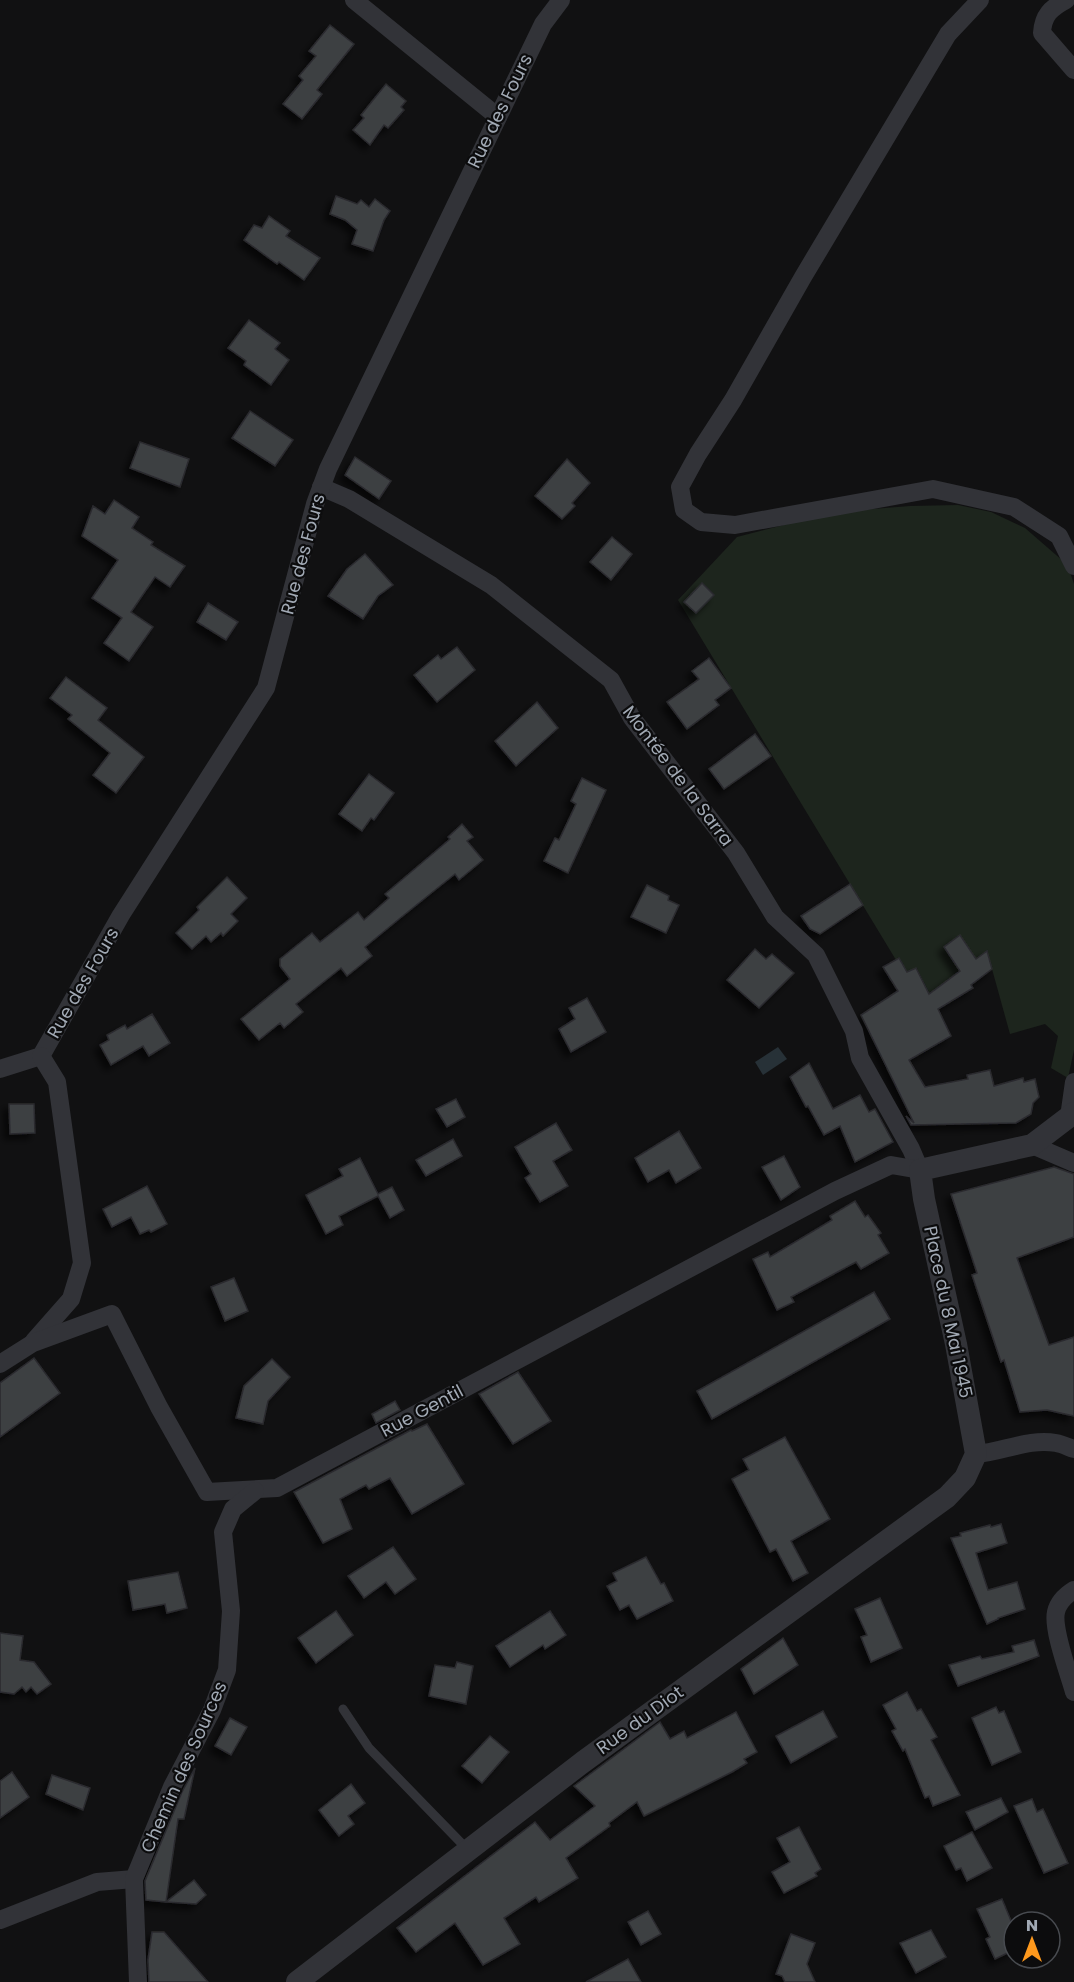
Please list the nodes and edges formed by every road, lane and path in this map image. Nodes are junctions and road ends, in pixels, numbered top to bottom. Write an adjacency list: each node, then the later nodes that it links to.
1 (354, 0): 6 (street)
2 (561, 0): 6 (street, Rue des Fours)
3 (980, 0): 8 (street)
4 (1066, 0): 5 (street)
5 (1074, 70)
6 (498, 117): 7 (street, Rue des Fours)
7 (321, 487): 9 (street, Rue des Fours); 15 (street, Montée de la Sarra)
8 (1074, 566)
9 (41, 1056): 10 (street, Rue des Fours); 16 (street)
10 (0, 1069)
11 (1074, 1082): 12 (street)
12 (1072, 1115): 13 (street)
13 (1032, 1145): 14 (street); 15 (street)
14 (1074, 1163)
15 (920, 1170): 19 (street, Place du 8 Mai 1945); 20 (street, Rue Gentil)
16 (33, 1343): 17 (street, Rue Gentil); 20 (street, Rue Gentil)
17 (0, 1364)
18 (1074, 1449): 19 (street)
19 (976, 1454): 24 (street, Rue du Diot)
20 (255, 1491): 25 (street, Chemin des Sources)
21 (1074, 1590): 22 (street)
22 (1074, 1692)
23 (343, 1708): 24 (lane)
24 (468, 1850): 28 (street, Rue du Diot)
25 (134, 1879): 26 (street); 27 (street, Chemin des Sources)
26 (0, 1920)
27 (138, 1982)
28 (297, 1982)

